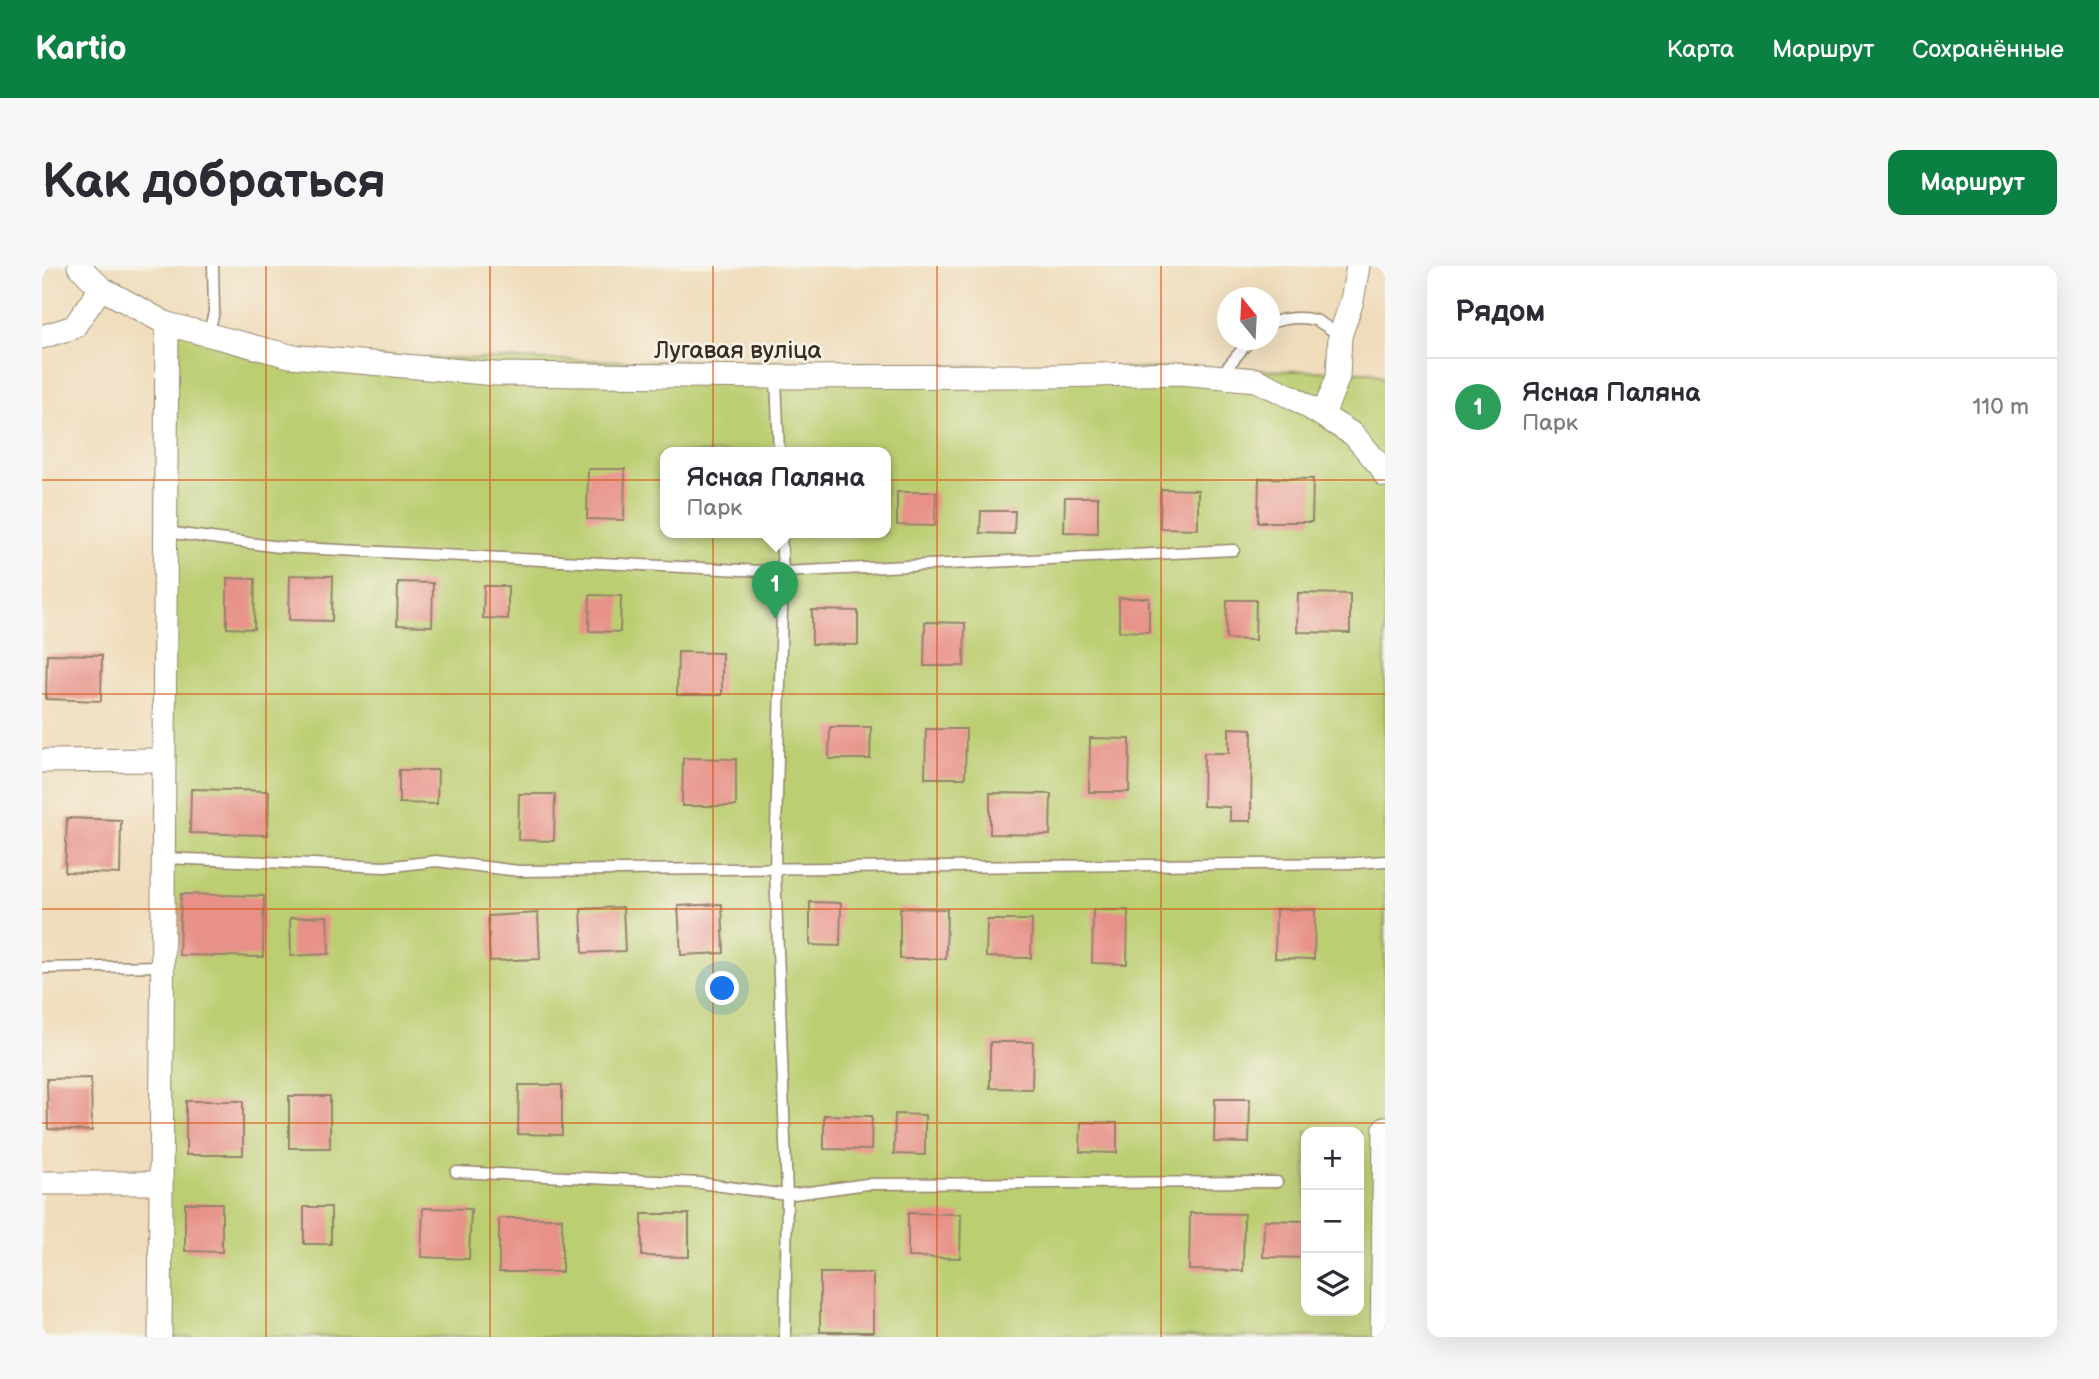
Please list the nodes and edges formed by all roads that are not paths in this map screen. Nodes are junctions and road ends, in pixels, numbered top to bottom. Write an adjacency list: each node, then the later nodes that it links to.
1 (79, 266): 4 (street, Лугавая вуліца)
2 (214, 266): 8 (lane)
3 (1358, 266): 7 (street)
4 (101, 288): 6 (street, Лугавая вуліца); 9 (street)
5 (1280, 320): 7 (lane)
6 (167, 324): 8 (street, Лугавая вуліца); 16 (street)
7 (1340, 335): 13 (street)
8 (208, 336): 11 (street, Лугавая вуліца)
9 (42, 337)
10 (1242, 350): 12 (lane)
11 (776, 377): 12 (street, Лугавая вуліца); 14 (lane)
12 (1219, 377): 13 (street, Лугавая вуліца)
13 (1323, 415): 15 (street, Лугавая вуліца)
14 (779, 447)
15 (1385, 475)
16 (166, 532): 19 (lane); 20 (street)
17 (782, 538): 19 (lane)
18 (1234, 550): 19 (lane)
19 (783, 572): 24 (lane)
20 (164, 760): 21 (street); 22 (street)
21 (42, 761)
22 (163, 858): 24 (lane); 25 (street)
23 (1385, 861): 24 (lane)
24 (775, 869): 32 (lane)
25 (162, 966): 26 (lane); 29 (street)
26 (42, 968)
27 (1385, 1128): 35 (street)
28 (456, 1172): 32 (lane)
29 (161, 1182): 31 (street); 33 (street)
30 (1277, 1182): 32 (lane)
31 (42, 1183)
32 (787, 1195): 34 (lane)
33 (160, 1337)
34 (785, 1337)
35 (1382, 1337)

